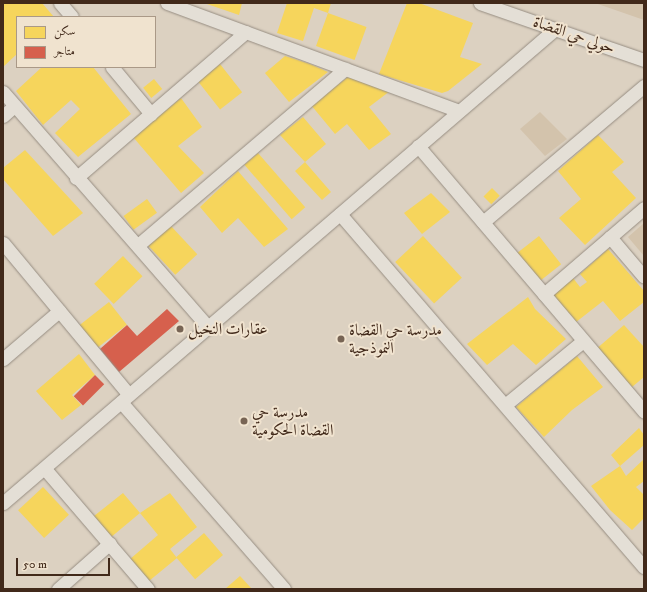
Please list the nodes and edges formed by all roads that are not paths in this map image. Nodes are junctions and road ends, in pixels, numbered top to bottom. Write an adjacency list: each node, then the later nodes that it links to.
1 (60, 3): 4 (street)
2 (167, 3): 6 (street)
3 (480, 3): 5 (street, حولي حي القضاة)
4 (71, 16)
5 (555, 29): 7 (street, حولي حي القضاة); 13 (street)
6 (246, 32): 9 (street); 14 (street)
7 (644, 60)
8 (113, 68): 14 (street)
9 (345, 69): 13 (street); 23 (street)
10 (644, 86): 20 (street)
11 (3, 92): 12 (street)
12 (14, 106): 15 (street); 17 (street)
13 (459, 111): 16 (street)
14 (151, 114): 17 (street)
15 (3, 116)
16 (418, 146): 19 (street); 20 (street)
17 (76, 178): 23 (street)
18 (644, 208): 21 (street)
19 (340, 214): 27 (street); 31 (street)
20 (483, 222): 25 (street)
21 (610, 237): 24 (street); 25 (street)
22 (3, 243): 26 (street)
23 (138, 245): 27 (street)
24 (644, 277)
25 (544, 294): 28 (street)
26 (59, 311): 29 (street); 30 (street)
27 (208, 328): 30 (street)
28 (584, 341): 31 (street); 32 (street)
29 (3, 359)
30 (125, 399): 33 (street); 39 (street)
31 (505, 405): 36 (street)
32 (644, 412)
33 (44, 469): 34 (street); 35 (street)
34 (3, 503)
35 (110, 543): 37 (street); 38 (street)
36 (644, 567)
37 (58, 589)
38 (148, 589)
39 (284, 589)

